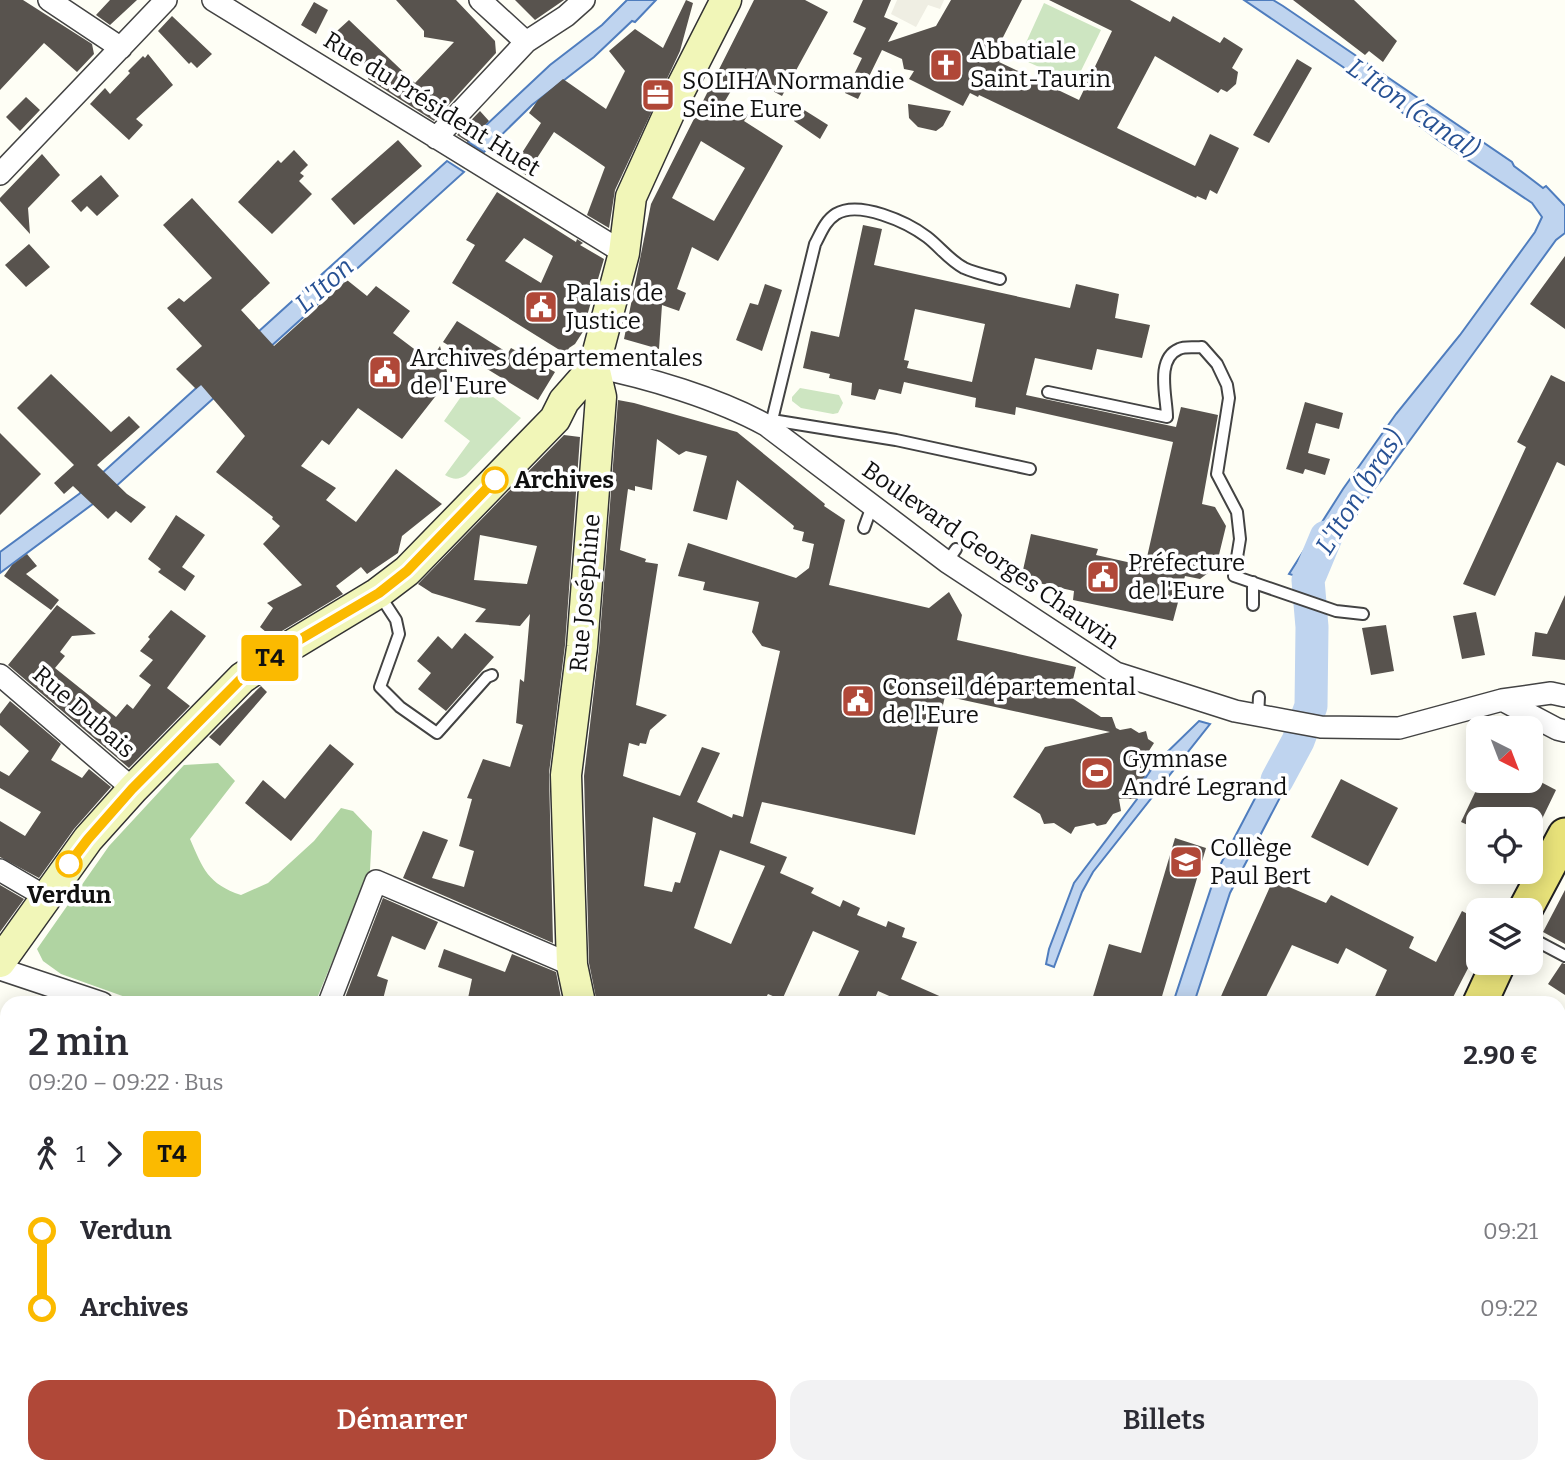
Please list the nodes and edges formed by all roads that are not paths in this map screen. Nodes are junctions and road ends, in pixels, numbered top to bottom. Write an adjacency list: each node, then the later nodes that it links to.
1 (49, 0): 8 (street)
2 (166, 0): 8 (street)
3 (213, 0): 9 (street, Rue du Président Huet)
4 (480, 0): 7 (street)
5 (584, 0): 7 (street)
6 (726, 0): 11 (main road, Rue Joséphine)
7 (526, 42): 9 (street)
8 (121, 48): 10 (street)
9 (436, 138): 11 (street, Rue du Président Huet)
10 (0, 174)
11 (624, 253): 13 (main road, Rue Joséphine)
12 (1000, 279): 16 (lane)
13 (594, 367): 15 (main road); 16 (street, Boulevard Georges Chauvin); 17 (main road, Rue Joséphine)
14 (1048, 392): 21 (lane)
15 (555, 419): 17 (main road); 22 (main road)
16 (769, 423): 18 (lane); 19 (street, Boulevard Georges Chauvin)
17 (597, 430): 38 (main road, Rue Joséphine)
18 (1030, 469)
19 (872, 506): 20 (lane); 28 (street, Boulevard Georges Chauvin)
20 (864, 528)
21 (1253, 582): 23 (lane); 24 (lane)
22 (379, 593): 26 (lane); 30 (main road)
23 (1253, 605)
24 (1363, 614)
25 (0, 675): 30 (street, Rue Dubais)
26 (492, 675)
27 (1565, 696): 28 (street, Boulevard Georges Chauvin)
28 (1502, 700): 29 (street)
29 (1562, 735)
30 (132, 789): 33 (main road)
31 (1558, 855): 34 (main road)
32 (0, 870): 33 (street)
33 (46, 897): 37 (main road)
34 (1532, 898)
35 (1543, 944): 36 (lane)
36 (1565, 956)
37 (0, 962)
38 (572, 965): 42 (street); 43 (main road, Rue Joséphine)
39 (0, 969): 41 (street)
40 (1495, 975): 44 (main road)
41 (81, 996)
42 (332, 996)
43 (579, 996)
44 (1488, 996)

